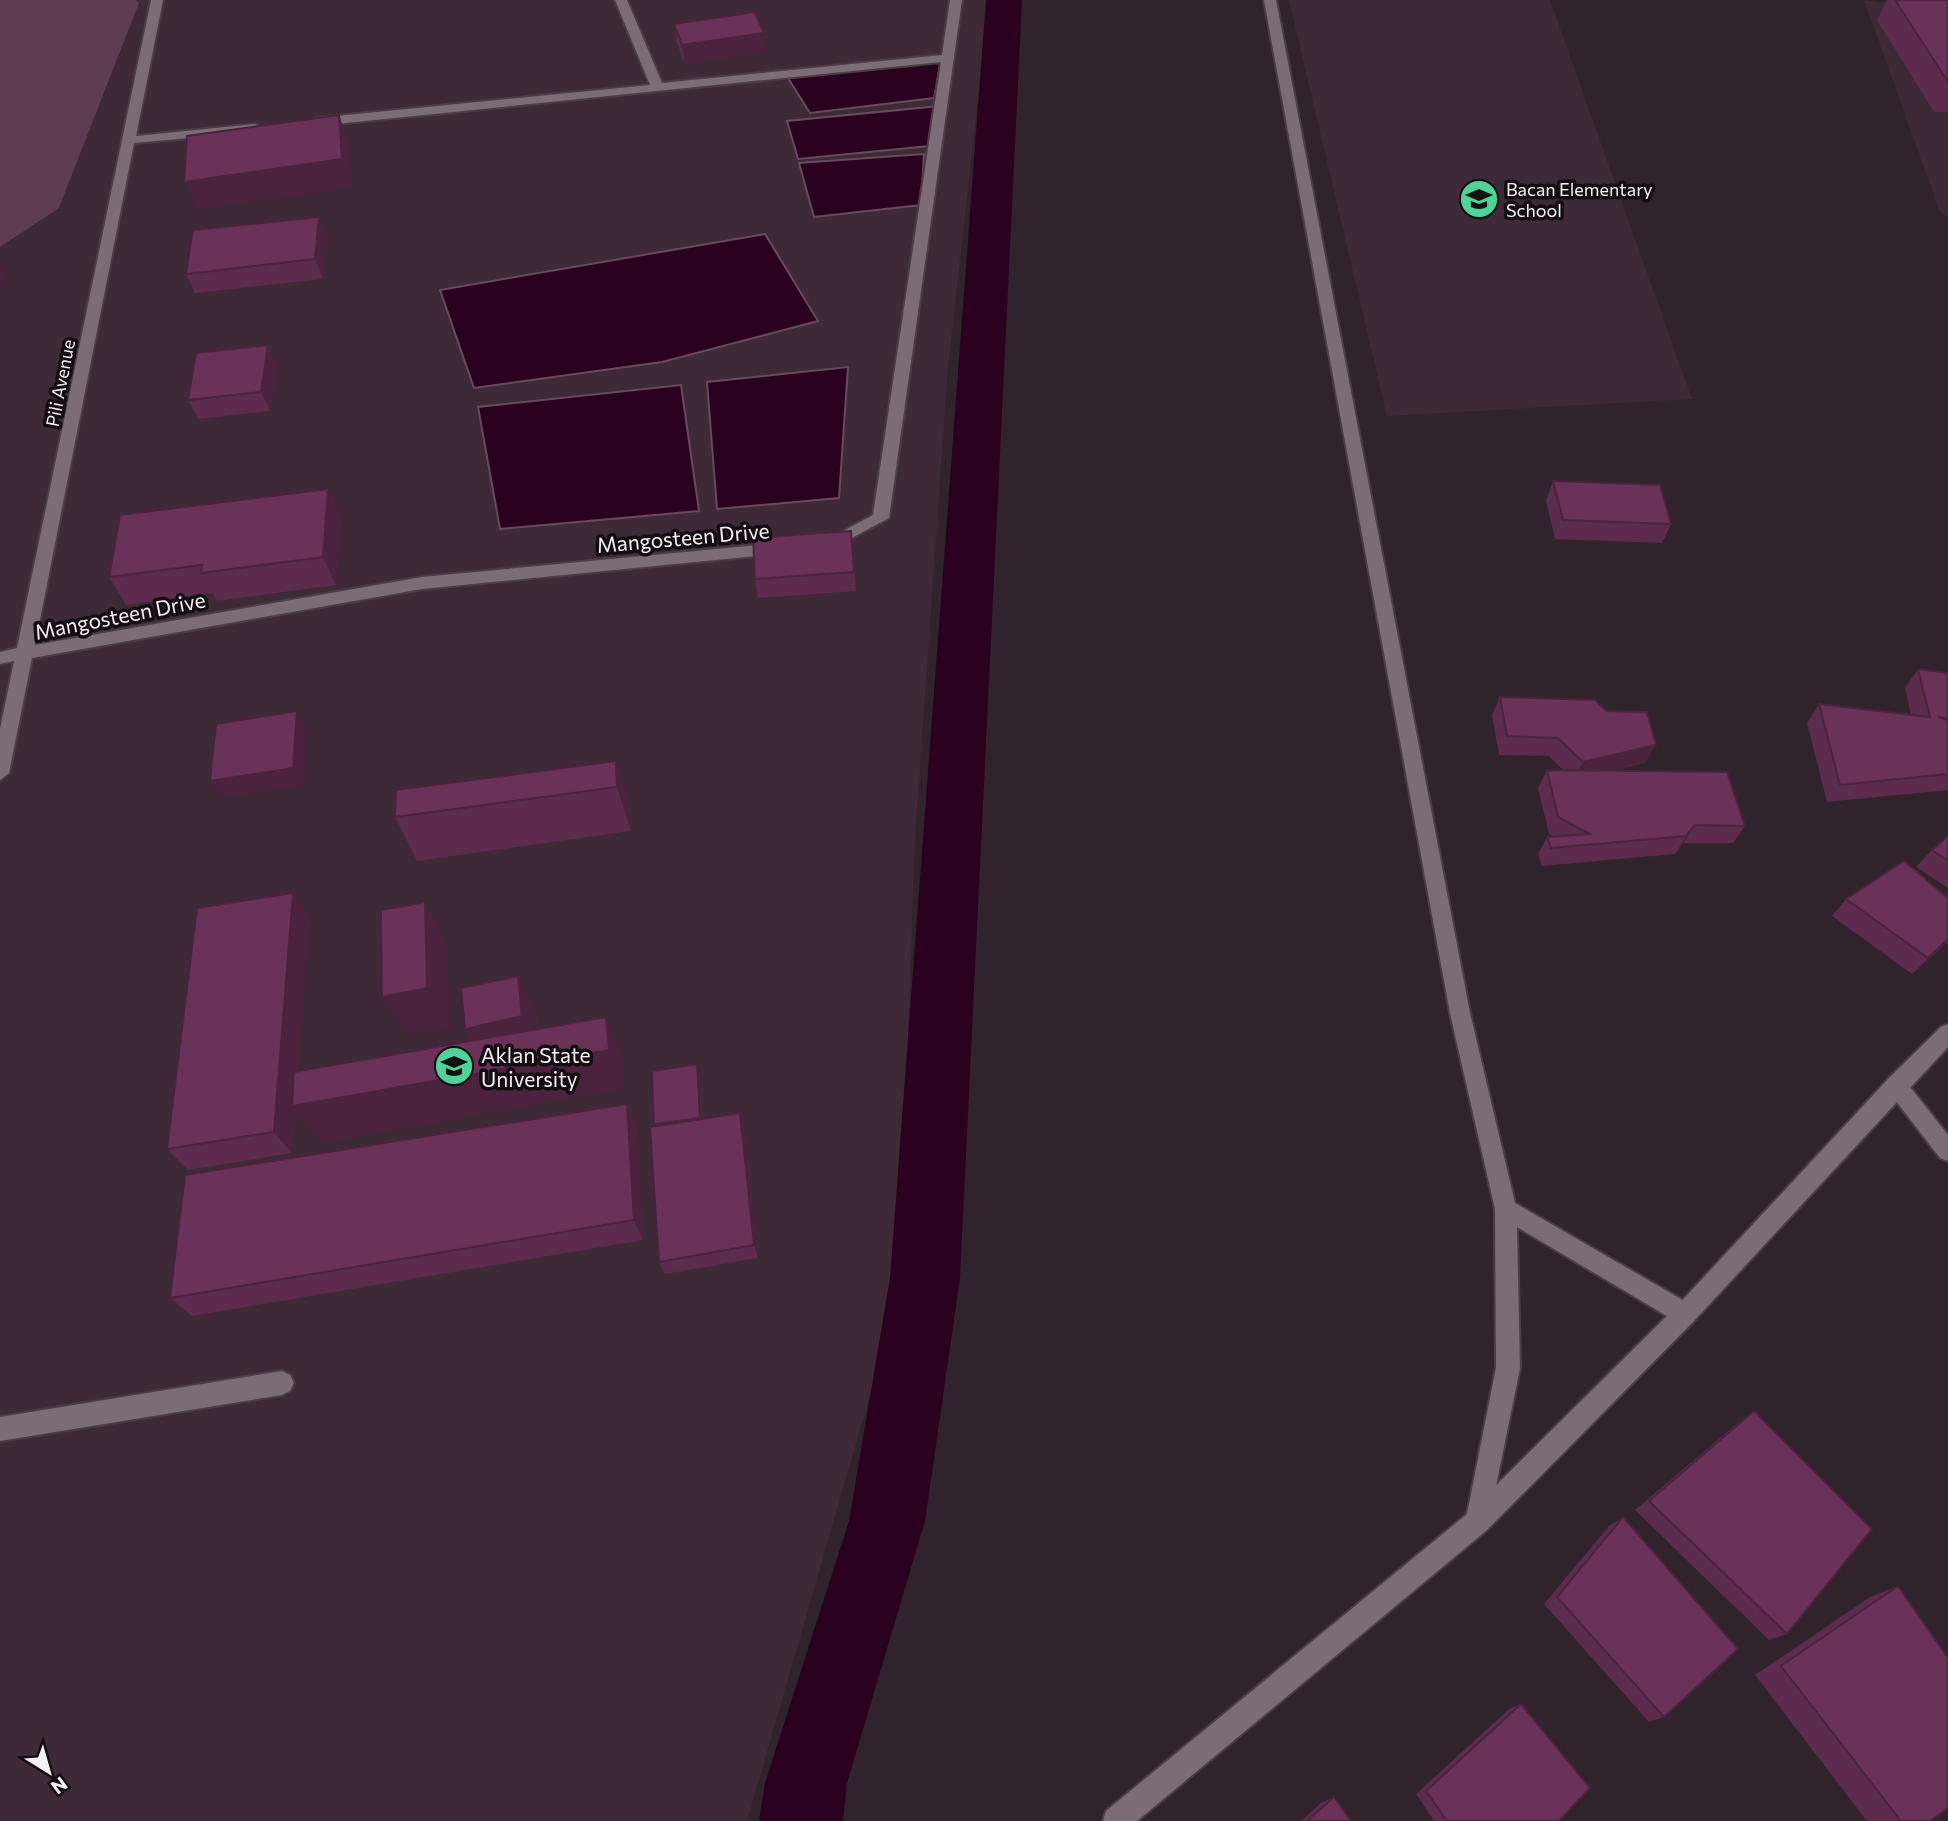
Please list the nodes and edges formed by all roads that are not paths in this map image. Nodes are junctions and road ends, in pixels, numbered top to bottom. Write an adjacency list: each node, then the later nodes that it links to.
1 (157, 0): 9 (main road, Pili Avenue)
2 (621, 0): 6 (main road)
3 (956, 0): 5 (main road)
4 (1270, 0): 16 (main road)
5 (949, 58): 6 (main road); 10 (lane, Mangosteen Drive)
6 (657, 87): 7 (main road)
7 (296, 124)
8 (268, 126): 9 (main road)
9 (128, 140): 10 (main road, Pili Avenue)
10 (26, 654): 11 (main road); 12 (main road, Pili Avenue)
11 (0, 658)
12 (0, 773)
13 (1948, 1033): 14 (main road)
14 (1896, 1085): 15 (main road); 17 (main road)
15 (1948, 1152)
16 (1506, 1209): 17 (main road); 20 (main road)
17 (1685, 1314): 20 (main road)
18 (282, 1383): 19 (main road)
19 (0, 1429)
20 (1478, 1521): 21 (main road)
21 (1116, 1821)

